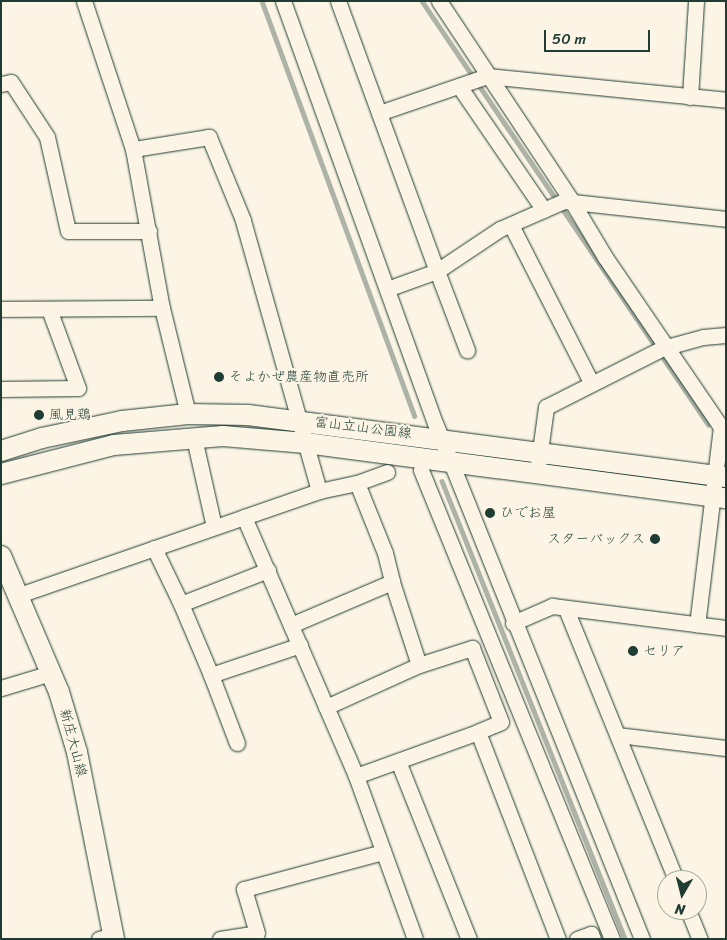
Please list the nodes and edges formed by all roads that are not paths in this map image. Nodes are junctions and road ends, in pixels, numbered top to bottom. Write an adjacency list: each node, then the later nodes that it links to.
1 (84, 1): 12 (street)
2 (283, 1): 19 (street)
3 (338, 1): 11 (street)
4 (439, 1): 6 (street)
5 (696, 1): 9 (street)
6 (487, 76): 8 (street); 9 (street); 13 (street)
7 (1, 84): 17 (street)
8 (459, 86): 11 (street); 14 (street)
9 (690, 97): 10 (street)
10 (726, 100)
11 (379, 113): 18 (street)
12 (133, 150): 17 (street); 29 (street)
13 (572, 200): 14 (street); 15 (street); 24 (street)
14 (544, 210): 16 (street)
15 (726, 219)
16 (511, 225): 18 (street); 26 (street)
17 (149, 231): 20 (street)
18 (437, 271): 19 (street); 25 (street)
19 (387, 289): 31 (street)
20 (162, 308): 22 (street); 28 (street)
21 (1, 309): 22 (street)
22 (50, 309): 27 (street)
23 (726, 335): 24 (street)
24 (669, 348): 26 (street); 40 (street)
25 (466, 350)
26 (591, 382): 34 (street)
27 (1, 389)
28 (188, 414): 29 (main road, 富山立山公園線); 33 (main road, 富山立山公園線)
29 (300, 421): 31 (main road, 富山立山公園線); 32 (street)
30 (194, 438): 32 (main road, 富山立山公園線); 39 (main road, 富山立山公園線); 45 (street)
31 (442, 439): 34 (main road, 富山立山公園線); 35 (street)
32 (306, 443): 35 (main road, 富山立山公園線); 42 (street)
33 (1, 451)
34 (540, 452): 38 (street); 40 (main road, 富山立山公園線)
35 (453, 462): 38 (main road, 富山立山公園線); 53 (street)
36 (421, 470): 79 (street)
37 (387, 472): 41 (street)
38 (537, 473): 43 (main road, 富山立山公園線)
39 (1, 474)
40 (721, 476): 43 (street)
41 (357, 483): 42 (street); 49 (street)
42 (319, 491): 44 (street)
43 (720, 497): 55 (street)
44 (244, 517): 45 (street); 48 (street)
45 (214, 527): 46 (street)
46 (154, 548): 50 (street); 51 (street)
47 (1, 556): 50 (main road, 新庄大山線)
48 (268, 570): 51 (street); 54 (street)
49 (392, 582): 54 (street); 58 (street)
50 (19, 595): 59 (main road, 新庄大山線)
51 (181, 604): 60 (street)
52 (566, 609): 53 (street); 55 (street); 64 (street)
53 (513, 623): 80 (street)
54 (291, 624): 57 (street)
55 (697, 624): 56 (street)
56 (726, 628)
57 (300, 645): 60 (street); 62 (street)
58 (420, 665): 62 (street); 63 (street)
59 (51, 673): 61 (street); 72 (main road, 新庄大山線)
60 (211, 675): 65 (street)
61 (1, 688)
62 (326, 707): 68 (street)
63 (478, 732): 67 (street); 76 (street)
64 (618, 735): 66 (street); 70 (street)
65 (237, 743)
66 (726, 748)
67 (398, 760): 68 (street); 75 (street)
68 (356, 776): 69 (street)
69 (383, 852): 73 (street); 74 (street)
70 (672, 870)
71 (692, 920): 81 (street)
72 (109, 937)
73 (220, 939)
74 (416, 939)
75 (469, 939)
76 (558, 939)
77 (577, 939): 78 (street)
78 (593, 939)
79 (612, 939)
80 (642, 939)
81 (700, 939)

